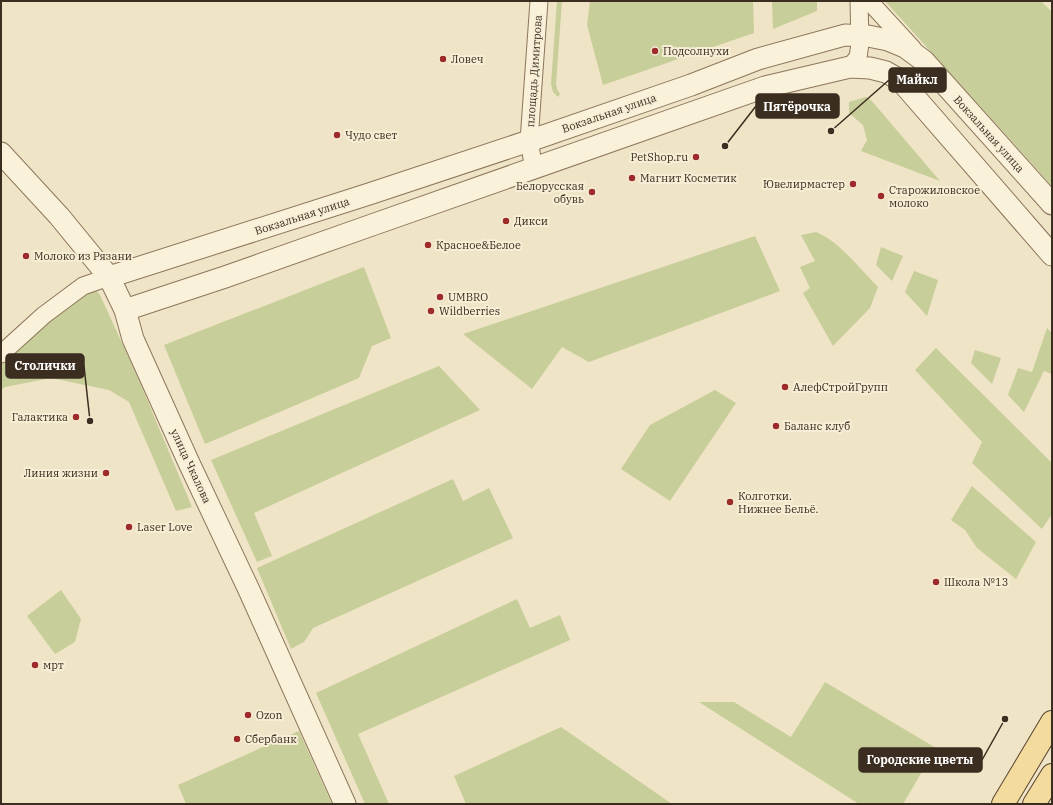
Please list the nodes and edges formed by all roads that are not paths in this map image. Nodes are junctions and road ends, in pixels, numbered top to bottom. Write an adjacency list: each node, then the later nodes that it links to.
1 (539, 1): 7 (street, площадь Димитрова)
2 (859, 1): 4 (street)
3 (869, 1): 5 (street)
4 (860, 35): 5 (street, Вокзальная улица); 6 (street); 7 (street, Вокзальная улица)
5 (924, 61): 10 (street, Вокзальная улица)
6 (850, 67): 9 (street); 11 (street)
7 (529, 141): 9 (street, площадь Димитрова); 12 (street, Вокзальная улица)
8 (1, 153): 12 (street, улица Чкалова)
9 (534, 169): 13 (street)
10 (1052, 204)
11 (1052, 255)
12 (109, 277): 13 (street, улица Чкалова); 14 (street)
13 (125, 310): 17 (street, улица Чкалова)
14 (1, 354)
15 (1052, 722): 18 (main road)
16 (1052, 775): 19 (main road)
17 (344, 804)
18 (1003, 804)
19 (1034, 804)

